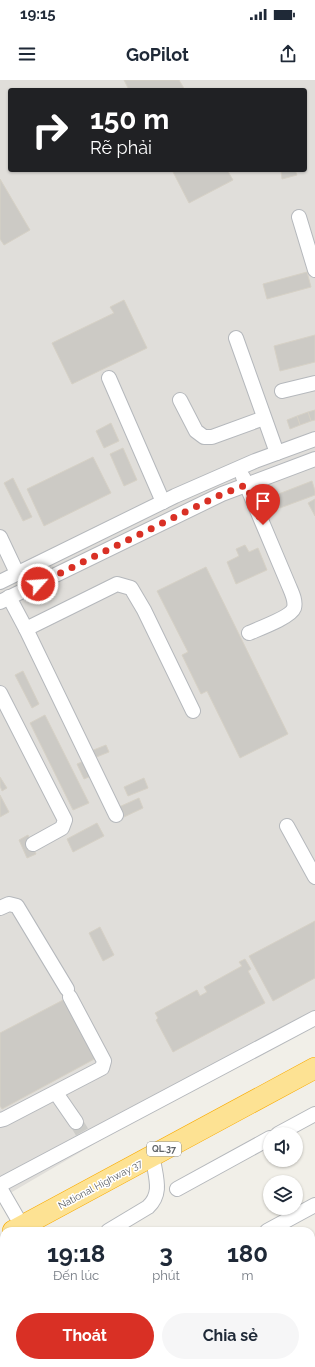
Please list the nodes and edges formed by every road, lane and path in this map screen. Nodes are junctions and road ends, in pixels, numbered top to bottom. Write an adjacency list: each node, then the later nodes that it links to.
1 (299, 217): 2 (street)
2 (315, 270)
3 (236, 338): 8 (street)
4 (110, 378): 14 (street)
5 (315, 383): 6 (street)
6 (282, 391)
7 (180, 400): 8 (street)
8 (264, 418): 10 (street)
9 (315, 439): 10 (street)
10 (277, 453): 12 (street)
11 (315, 459): 13 (street)
12 (239, 468): 13 (street); 14 (street)
13 (246, 485): 18 (street); 20 (street)
14 (163, 502): 16 (street)
15 (0, 537): 16 (street)
16 (17, 573): 17 (street)
17 (0, 582)
18 (5, 600): 19 (street)
19 (26, 629): 22 (street); 23 (street)
20 (249, 633)
21 (0, 692): 25 (street)
22 (194, 711)
23 (116, 815)
24 (287, 826): 26 (street)
25 (33, 844)
26 (315, 878)
27 (0, 908): 30 (street)
28 (315, 1018): 34 (street)
29 (315, 1068): 42 (highway, National Highway 37 / QL.37)
30 (56, 1093): 32 (street); 34 (street)
31 (315, 1114): 33 (street)
32 (0, 1120)
33 (291, 1127)
34 (82, 1131): 37 (street)
35 (263, 1142): 39 (street)
36 (154, 1165): 43 (street)
37 (0, 1185)
38 (0, 1188): 41 (street)
39 (177, 1189)
40 (315, 1205): 44 (street)
41 (12, 1227)
42 (20, 1227)
43 (115, 1227)
44 (274, 1227)

